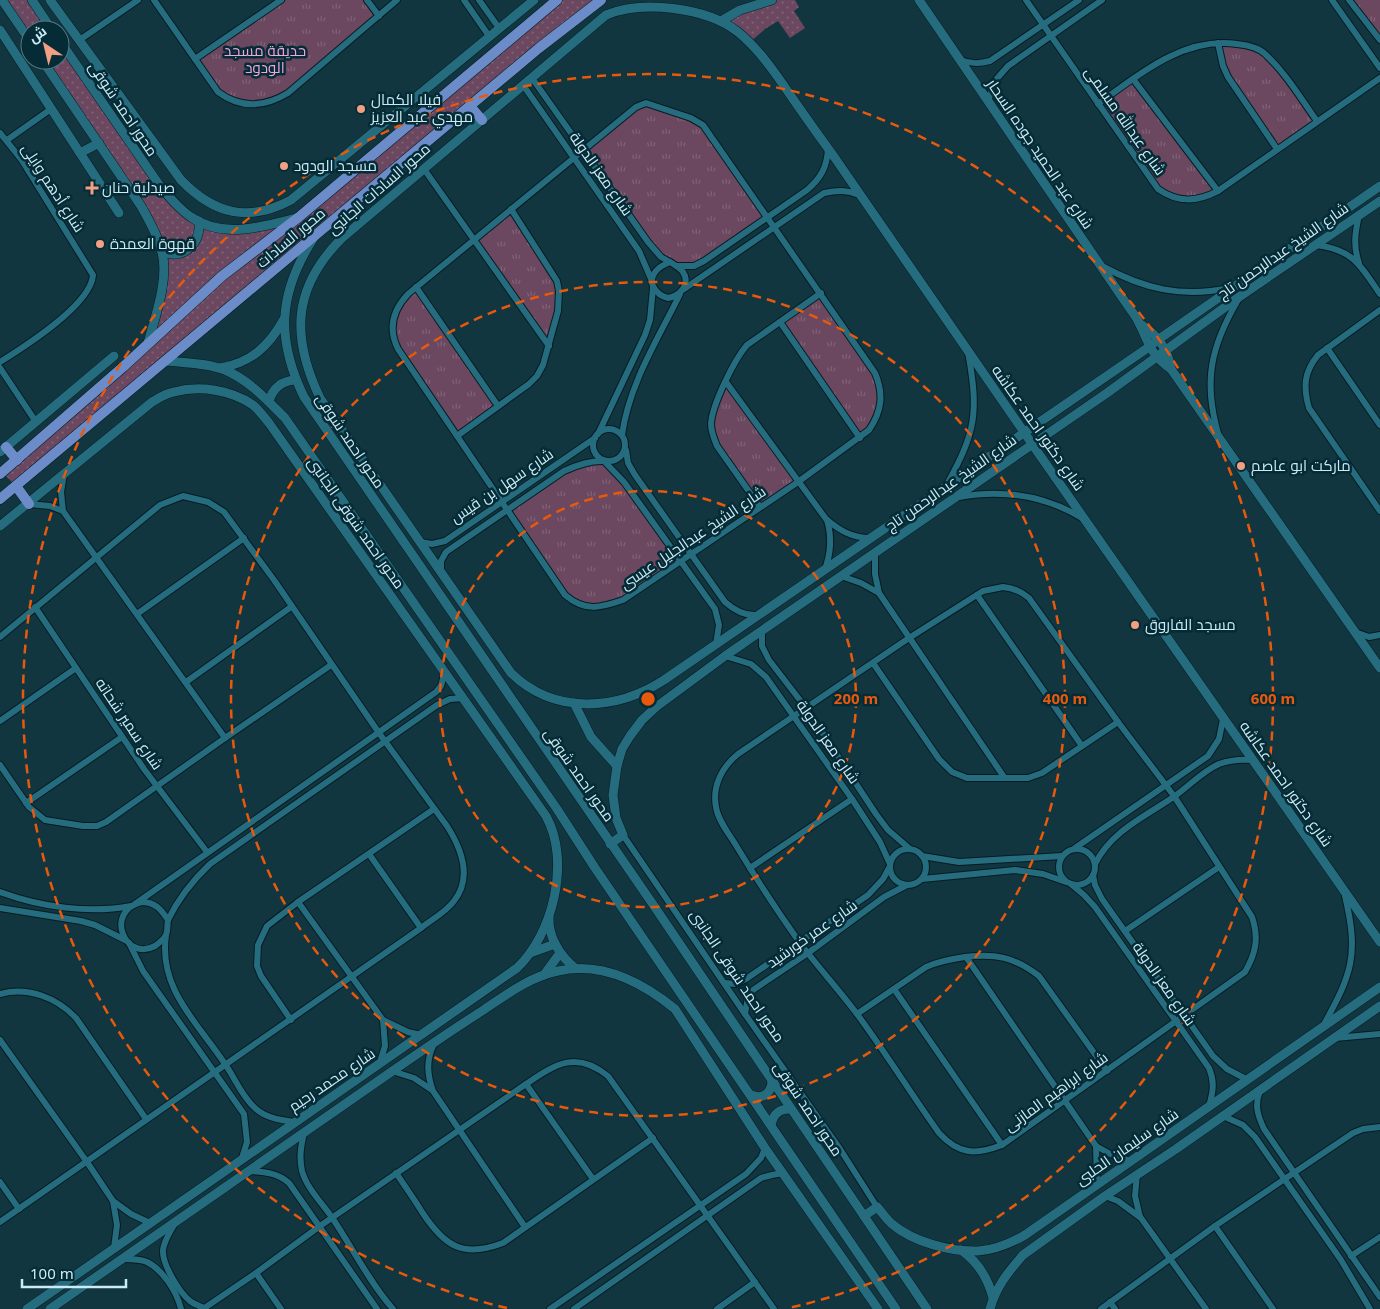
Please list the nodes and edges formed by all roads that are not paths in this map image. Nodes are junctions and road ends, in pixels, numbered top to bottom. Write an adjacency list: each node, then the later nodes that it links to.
1 (2, 0): 26 (street)
2 (32, 0): 23 (street)
3 (50, 0): 32 (street)
4 (138, 0): 32 (street)
5 (154, 0): 35 (street)
6 (281, 0): 35 (street)
7 (367, 0): 22 (street)
8 (397, 0): 22 (street)
9 (464, 0): 29 (street)
10 (479, 0): 27 (street)
11 (534, 0): 27 (street)
12 (557, 0): 65 (main road, محور السادات)
13 (601, 0): 45 (main road, محور السادات)
14 (772, 0): 24 (street)
15 (919, 0): 36 (street, شارع عبد الحميد جوده السحار)
16 (1026, 0): 25 (street, شارع عبدالله مسلمى)
17 (1079, 0): 25 (street)
18 (1102, 0): 30 (street)
19 (1332, 0): 37 (street)
20 (1349, 0): 31 (street)
21 (623, 6): 24 (street, شارع دكتور احمد عكاشه); 39 (street, محور السادات الجانبى)
22 (378, 16): 35 (street)
23 (45, 20)
24 (721, 21): 52 (street, شارع دكتور احمد عكاشه)
25 (1043, 25): 30 (street, شارع عبدالله مسلمى); 36 (street)
26 (20, 26)
27 (498, 28): 29 (street)
28 (0, 30): 46 (street)
29 (489, 36): 32 (street)
30 (1051, 36): 43 (street); 44 (street, شارع عبدالله مسلمى)
31 (1380, 40)
32 (78, 41)
33 (1218, 43): 41 (street); 48 (street); 53 (street)
34 (70, 56): 67 (street, محور احمد شوقى)
35 (195, 59)
36 (959, 60): 43 (street, شارع عبد الحميد جوده السحار)
37 (1380, 68)
38 (49, 70): 51 (street)
39 (532, 78): 42 (street, محور السادات الجانبى); 54 (street, شارع معز الدولة)
40 (1380, 78): 48 (street, شارع عبدالله مسلمى)
41 (1133, 79): 44 (street); 59 (street)
42 (523, 85): 47 (street, محور السادات الجانبى); 56 (street, شارع معز الدولة)
43 (988, 102): 77 (street, شارع عبد الحميد جوده السحار)
44 (1098, 104): 59 (street, شارع عبدالله مسلمى)
45 (470, 106): 47 (main road); 69 (main road, محور السادات)
46 (51, 108): 50 (street); 55 (street)
47 (482, 120): 57 (street, محور السادات الجانبى)
48 (1317, 120): 53 (street, شارع عبدالله مسلمى)
49 (0, 133): 50 (street, شارع أدهم وايلى)
50 (7, 140): 100 (street, شارع أدهم وايلى)
51 (99, 142): 55 (street); 72 (street)
52 (828, 149): 60 (street, شارع دكتور احمد عكاشه); 66 (street)
53 (1278, 149): 59 (street, شارع عبدالله مسلمى)
54 (583, 150): 56 (street, شارع الشيخ عبدالجليل عيسى); 66 (street, شارع الشيخ عبدالجليل عيسى); 73 (street, شارع معز الدولة)
55 (80, 153): 63 (street)
56 (574, 157): 62 (street, شارع الشيخ عبدالجليل عيسى); 79 (street, شارع معز الدولة)
57 (424, 169): 70 (street); 131 (street, محور السادات الجانبى)
58 (1380, 186): 75 (street, شارع الشيخ عبدالرحمن تاج)
59 (1218, 191)
60 (860, 196): 68 (street); 96 (street, شارع دكتور احمد عكاشه)
61 (1380, 201): 64 (street, شارع الشيخ عبدالرحمن تاج)
62 (511, 209): 70 (street, شارع الشيخ عبدالجليل عيسى); 92 (street)
63 (119, 213)
64 (1359, 215): 71 (street, شارع الشيخ عبدالرحمن تاج); 74 (street)
65 (300, 217): 67 (street, محور احمد شوقى); 91 (main road, محور السادات)
66 (768, 217): 68 (street, شارع الشيخ عبدالجليل عيسى); 76 (street)
67 (199, 221): 72 (street)
68 (774, 226): 82 (street); 83 (street, شارع الشيخ عبدالجليل عيسى)
69 (315, 237): 87 (street, محور احمد شوقى); 99 (main road, محور السادات)
70 (474, 239): 81 (street, شارع الشيخ عبدالجليل عيسى); 92 (street)
71 (1316, 245): 74 (street); 78 (street, شارع الشيخ عبدالرحمن تاج)
72 (162, 252): 91 (street)
73 (670, 262): 76 (street); 79 (street)
74 (1359, 264): 84 (street)
75 (1267, 265): 78 (street); 80 (street, شارع الشيخ عبدالرحمن تاج)
76 (677, 266): 82 (street)
77 (1101, 266): 80 (street); 89 (street, شارع عبد الحميد جوده السحار)
78 (1273, 275): 85 (street, شارع الشيخ عبدالرحمن تاج)
79 (653, 285): 82 (street); 113 (street, شارع معز الدولة)
80 (1235, 287): 90 (street, شارع الشيخ عبدالرحمن تاج)
81 (416, 288): 107 (street); 112 (street, شارع الشيخ عبدالجليل عيسى)
82 (682, 291): 111 (street)
83 (821, 293): 88 (street); 115 (street, شارع الشيخ عبدالجليل عيسى)
84 (1380, 294)
85 (1239, 297): 95 (street, شارع الشيخ عبدالرحمن تاج); 114 (street)
86 (1380, 310): 94 (street)
87 (284, 319): 102 (street); 104 (street, محور احمد شوقى)
88 (780, 322): 105 (street); 115 (street)
89 (1139, 323): 90 (street, شارع عبد الحميد جوده السحار); 93 (street, شارع عبد الحميد جوده السحار)
90 (1159, 339): 93 (street, شارع الشيخ عبدالرحمن تاج); 95 (street, شارع عبد الحميد جوده السحار)
91 (148, 343): 119 (main road, محور السادات)
92 (549, 346): 107 (street)
93 (1149, 346): 98 (street, شارع عبد الحميد جوده السحار); 110 (street, شارع الشيخ عبدالرحمن تاج)
94 (1326, 348): 109 (street); 134 (street)
95 (1167, 350): 98 (street, شارع الشيخ عبدالرحمن تاج); 103 (street, شارع عبد الحميد جوده السحار)
96 (968, 351): 110 (street, شارع دكتور احمد عكاشه); 125 (street)
97 (114, 356): 108 (street)
98 (1157, 358): 103 (street, شارع عبد الحميد جوده السحار); 116 (street, شارع الشيخ عبدالرحمن تاج)
99 (167, 361): 102 (street); 124 (main road, محور السادات)
100 (0, 362)
101 (0, 368): 108 (street)
102 (219, 368): 106 (street)
103 (1171, 369): 114 (street, شارع عبد الحميد جوده السحار)
104 (295, 380): 106 (street); 135 (street, محور احمد شوقى)
105 (726, 382): 123 (street); 130 (street)
106 (269, 401): 192 (street)
107 (498, 406): 112 (street)
108 (36, 422): 117 (street)
109 (1380, 425)
110 (1024, 432): 116 (street, شارع دكتور احمد عكاشه); 125 (street, شارع الشيخ عبدالرحمن تاج)
111 (622, 435): 113 (street); 118 (street)
112 (457, 436): 128 (street, شارع الشيخ عبدالجليل عيسى)
113 (596, 436): 120 (street); 128 (street, شارع سهل بن قيس)
114 (1219, 437): 156 (street, شارع عبد الحميد جوده السحار)
115 (860, 438): 123 (street, شارع الشيخ عبدالجليل عيسى)
116 (1032, 444): 126 (street, شارع الشيخ عبدالرحمن تاج); 137 (street, شارع دكتور احمد عكاشه)
117 (3, 450): 119 (main road)
118 (626, 450): 120 (street); 143 (street)
119 (16, 460): 121 (main road, محور السادات)
120 (603, 461): 132 (street, شارع سهل بن قيس); 145 (street)
121 (0, 474)
122 (64, 474): 129 (street); 133 (street); 168 (street, محور احمد شوقى الجانبى)
123 (798, 482): 130 (street, شارع الشيخ عبدالجليل عيسى); 136 (street)
124 (16, 486): 127 (main road, محور السادات); 129 (main road)
125 (945, 487): 140 (street, شارع الشيخ عبدالرحمن تاج)
126 (956, 497): 137 (street); 142 (street, شارع الشيخ عبدالرحمن تاج)
127 (0, 499)
128 (502, 501): 132 (street, شارع الشيخ عبدالجليل عيسى); 141 (street, شارع سهل بن قيس)
129 (29, 504): 133 (street); 138 (street)
130 (760, 507): 143 (street, شارع الشيخ عبدالجليل عيسى)
131 (398, 510): 135 (street); 141 (street)
132 (508, 510): 145 (street, شارع الشيخ عبدالجليل عيسى); 147 (street, شارع سهل بن قيس)
133 (63, 511): 144 (street)
134 (1380, 511)
135 (386, 519): 165 (street, محور احمد شوقى)
136 (826, 519): 140 (street); 146 (street)
137 (1086, 520): 174 (street, شارع دكتور احمد عكاشه)
138 (0, 526)
139 (244, 538): 144 (street); 152 (street); 153 (street)
140 (870, 538): 146 (street, شارع الشيخ عبدالرحمن تاج)
141 (420, 542): 147 (street)
142 (875, 553): 148 (street, شارع الشيخ عبدالرحمن تاج); 149 (street)
143 (692, 554): 145 (street, شارع الشيخ عبدالجليل عيسى); 154 (street)
144 (96, 557): 151 (street); 153 (street)
145 (681, 561): 160 (street)
146 (824, 570): 154 (street, شارع الشيخ عبدالرحمن تاج)
147 (441, 572): 162 (street)
148 (841, 576): 149 (street); 155 (street, شارع الشيخ عبدالرحمن تاج)
149 (879, 593): 159 (street)
150 (977, 595): 159 (street, شارع ابراهيم المازنى); 176 (street, شارع ابراهيم المازنى); 181 (street)
151 (35, 607): 158 (street); 166 (street, شارع سمير شحاته)
152 (291, 607): 164 (street); 169 (street)
153 (137, 614): 169 (street)
154 (758, 615): 160 (street, شارع الشيخ عبدالرحمن تاج)
155 (762, 630): 161 (street, شارع الشيخ عبدالرحمن تاج); 172 (street, شارع معز الدولة)
156 (1355, 632): 157 (street); 167 (street, شارع عبد الحميد جوده السحار)
157 (1380, 635)
158 (0, 637)
159 (909, 638): 163 (street, شارع ابراهيم المازنى); 185 (street)
160 (716, 644): 161 (street); 171 (street, شارع الشيخ عبدالرحمن تاج)
161 (724, 656): 173 (street, شارع معز الدولة); 184 (street, شارع الشيخ عبدالرحمن تاج)
162 (500, 657): 165 (street); 171 (street)
163 (873, 663): 172 (street, شارع ابراهيم المازنى); 185 (street)
164 (331, 665): 177 (street); 179 (street)
165 (488, 665): 195 (street, محور احمد شوقى)
166 (76, 668): 175 (street); 178 (street, شارع سمير شحاته)
167 (1380, 668)
168 (445, 671): 170 (street, محور احمد شوقى الجانبى); 177 (street)
169 (186, 682): 179 (street)
170 (464, 698): 180 (street); 193 (street, محور احمد شوقى الجانبى)
171 (574, 703): 184 (street)
172 (806, 708): 173 (street, شارع ابراهيم المازنى); 196 (street, شارع معز الدولة)
173 (794, 716): 189 (street, شارع معز الدولة); 205 (street, شارع ابراهيم المازنى)
174 (1223, 719): 182 (street, شارع دكتور احمد عكاشه); 186 (street)
175 (0, 721)
176 (1118, 722): 181 (street); 186 (street, شارع ابراهيم المازنى)
177 (379, 733): 180 (street); 198 (street)
178 (122, 737): 187 (street, شارع سمير شحاته); 190 (street)
179 (225, 738): 187 (street)
180 (385, 742): 191 (street); 216 (street)
181 (1082, 746): 185 (street)
182 (1252, 760): 188 (street); 210 (street, شارع دكتور احمد عكاشه)
183 (0, 765): 190 (street)
184 (617, 766): 194 (street, شارع الشيخ عبدالرحمن تاج)
185 (1004, 777)
186 (1166, 785): 188 (street, شارع ابراهيم المازنى); 197 (street)
187 (157, 786): 190 (street); 198 (street, شارع سمير شحاته)
188 (1174, 796): 202 (street); 204 (street, شارع ابراهيم المازنى)
189 (852, 799): 203 (street, شارع معز الدولة); 205 (street)
190 (26, 803)
191 (434, 809): 199 (street); 217 (street)
192 (557, 809): 193 (street); 235 (street)
193 (546, 816): 215 (street, شارع محمد رحيم)
194 (623, 835): 195 (street); 231 (street, محور احمد شوقى الجانبى)
195 (610, 844): 257 (street, محور احمد شوقى)
196 (910, 848): 200 (street); 203 (street)
197 (1075, 848): 201 (street); 202 (street)
198 (207, 852): 213 (street)
199 (369, 854): 212 (street); 217 (street)
200 (922, 856): 201 (street); 207 (street)
201 (1062, 856): 208 (street)
202 (1095, 864): 206 (street)
203 (889, 866): 209 (street); 221 (street, شارع عمر خورشيد)
204 (1219, 867): 218 (street); 240 (street, شارع ابراهيم المازنى)
205 (750, 868): 221 (street, شارع ابراهيم المازنى)
206 (1094, 875): 208 (street); 218 (street, شارع معز الدولة)
207 (922, 879): 208 (street, شارع معز الدولة); 209 (street)
208 (1069, 884): 243 (street, شارع معز الدولة)
209 (907, 885): 225 (street, شارع عمر خورشيد)
210 (1344, 890): 222 (street, شارع دكتور احمد عكاشه); 244 (street)
211 (0, 892): 213 (street)
212 (298, 902): 230 (street); 241 (street)
213 (133, 905): 216 (street); 220 (street)
214 (0, 908): 220 (street)
215 (550, 912): 223 (street); 226 (street, شارع محمد رحيم)
216 (168, 920): 219 (street)
217 (421, 928): 230 (street)
218 (1125, 931): 240 (street, شارع معز الدولة)
219 (166, 935): 220 (street); 253 (street)
220 (127, 942): 256 (street)
221 (800, 942): 225 (street, شارع ابراهيم المازنى); 231 (street, شارع عمر خورشيد)
222 (1380, 942)
223 (555, 944): 224 (street); 226 (street)
224 (560, 953): 228 (street); 229 (street)
225 (808, 953): 238 (street, شارع عمر خورشيد); 239 (street, شارع ابراهيم المازنى)
226 (530, 954): 246 (street, شارع محمد رحيم)
227 (966, 957): 233 (street); 254 (street); 264 (street)
228 (575, 968): 229 (street, شارع محمد رحيم); 237 (street, شارع محمد رحيم)
229 (544, 974): 249 (street, شارع محمد رحيم)
230 (352, 977): 241 (street); 242 (street)
231 (725, 984): 238 (street, محور احمد شوقى الجانبى)
232 (1380, 987): 244 (street, شارع سليمان الحلبى)
233 (894, 989): 239 (street); 277 (street)
234 (0, 994): 269 (street)
235 (687, 1002): 237 (street); 263 (street)
236 (1380, 1006): 247 (street, شارع سليمان الحلبى)
237 (676, 1009): 279 (street)
238 (745, 1014): 298 (street, محور احمد شوقى الجانبى)
239 (857, 1014): 277 (street, شارع ابراهيم المازنى)
240 (1184, 1015): 243 (street, شارع ابراهيم المازنى); 258 (street, شارع معز الدولة)
241 (290, 1020): 253 (street)
242 (383, 1020): 246 (street); 252 (street)
243 (1176, 1022): 254 (street, شارع ابراهيم المازنى); 266 (street, شارع معز الدولة)
244 (1321, 1029): 250 (street, شارع سليمان الحلبى)
245 (1380, 1034): 247 (street)
246 (422, 1035): 252 (street, شارع محمد رحيم)
247 (1333, 1038): 251 (street, شارع سليمان الحلبى)
248 (0, 1040): 283 (street)
249 (434, 1042): 255 (street, شارع محمد رحيم); 261 (street)
250 (1291, 1050): 251 (street); 258 (street, شارع سليمان الحلبى)
251 (1299, 1062): 260 (street, شارع سليمان الحلبى)
252 (380, 1064): 262 (street, شارع محمد رحيم)
253 (226, 1065): 256 (street); 270 (street)
254 (1107, 1070): 264 (street, شارع ابراهيم المازنى)
255 (392, 1071): 261 (street); 265 (street, شارع محمد رحيم)
256 (214, 1073): 269 (street); 281 (street)
257 (772, 1080): 263 (street); 267 (street, محور احمد شوقى)
258 (1248, 1080): 266 (street, شارع سليمان الحلبى)
259 (526, 1084): 273 (street); 276 (street); 289 (street)
260 (1261, 1089): 268 (street, شارع سليمان الحلبى); 285 (street)
261 (433, 1091): 273 (street)
262 (340, 1092): 265 (street); 270 (street, شارع محمد رحيم)
263 (750, 1095): 271 (street)
264 (1066, 1100): 277 (street, شارع ابراهيم المازنى); 278 (street)
265 (348, 1102): 274 (street, شارع محمد رحيم)
266 (1209, 1107): 275 (street, شارع سليمان الحلبى)
267 (792, 1110): 271 (street); 301 (street, محور احمد شوقى)
268 (1223, 1116): 280 (street, شارع سليمان الحلبى); 290 (street)
269 (146, 1119): 283 (street)
270 (295, 1122): 281 (street, شارع محمد رحيم)
271 (770, 1125): 310 (street)
272 (1380, 1127): 285 (street)
273 (459, 1130): 286 (street); 309 (street)
274 (304, 1133): 284 (street, شارع محمد رحيم); 302 (street)
275 (1167, 1136): 280 (street); 282 (street, شارع سليمان الحلبى)
276 (652, 1138): 289 (street); 296 (street)
277 (1002, 1145)
278 (1096, 1146): 282 (street); 292 (street)
279 (766, 1148): 287 (street); 296 (street)
280 (1176, 1149): 288 (street, شارع سليمان الحلبى)
281 (242, 1159): 293 (street, شارع محمد رحيم)
282 (1131, 1161): 292 (street, شارع سليمان الحلبى)
283 (87, 1162): 295 (street); 299 (street)
284 (251, 1171): 297 (street, شارع محمد رحيم); 307 (street)
285 (1294, 1172): 290 (street); 316 (street)
286 (396, 1173): 302 (street); 309 (street)
287 (784, 1173): 300 (street); 312 (street)
288 (1137, 1174): 294 (street, شارع سليمان الحلبى); 303 (street)
289 (593, 1179): 309 (street)
290 (1284, 1179): 308 (street); 346 (street)
291 (0, 1182): 299 (street)
292 (1097, 1185): 315 (street, شارع سليمان الحلبى)
293 (194, 1192): 297 (street); 305 (street, شارع محمد رحيم)
294 (1105, 1196): 303 (street); 322 (street, شارع سليمان الحلبى)
295 (113, 1201): 305 (street); 313 (street)
296 (701, 1204): 300 (street); 334 (street)
297 (202, 1205): 306 (street, شارع محمد رحيم)
298 (877, 1207): 301 (street); 314 (street, شارع سليمان الحلبى)
299 (19, 1209): 304 (street)
300 (708, 1215): 323 (street); 335 (street)
301 (864, 1216): 340 (street, محور احمد شوقى)
302 (332, 1217): 307 (street); 333 (street)
303 (1141, 1218): 318 (street)
304 (0, 1222)
305 (150, 1223): 313 (street, شارع محمد رحيم)
306 (174, 1224): 317 (street, شارع محمد رحيم); 330 (street)
307 (320, 1226): 320 (street); 332 (street)
308 (1215, 1226): 318 (street); 345 (street)
309 (525, 1227)
310 (847, 1236): 312 (street); 339 (street)
311 (1380, 1237): 316 (street)
312 (833, 1245): 338 (street)
313 (114, 1248): 327 (street, شارع محمد رحيم)
314 (961, 1250): 315 (street, شارع سليمان الحلبى); 319 (street)
315 (977, 1251): 319 (street)
316 (1352, 1256): 324 (street)
317 (124, 1259): 328 (street, شارع محمد رحيم); 329 (street)
318 (1170, 1259): 326 (street); 344 (street)
319 (976, 1263): 321 (street)
320 (256, 1273): 330 (street); 331 (street)
321 (985, 1275): 322 (street); 325 (street)
322 (1004, 1278): 325 (street, شارع سليمان الحلبى)
323 (755, 1282): 336 (street); 337 (street)
324 (1380, 1297)
325 (993, 1298): 341 (street, شارع سليمان الحلبى)
326 (1110, 1302): 342 (street); 343 (street)
327 (27, 1309)
328 (50, 1309)
329 (181, 1309)
330 (203, 1309)
331 (281, 1309)
332 (377, 1309)
333 (393, 1309)
334 (550, 1309)
335 (574, 1309)
336 (717, 1309)
337 (774, 1309)
338 (878, 1309)
339 (896, 1309)
340 (927, 1309)
341 (990, 1309)
342 (1101, 1309)
343 (1115, 1309)
344 (1206, 1309)
345 (1273, 1309)
346 (1370, 1309)

